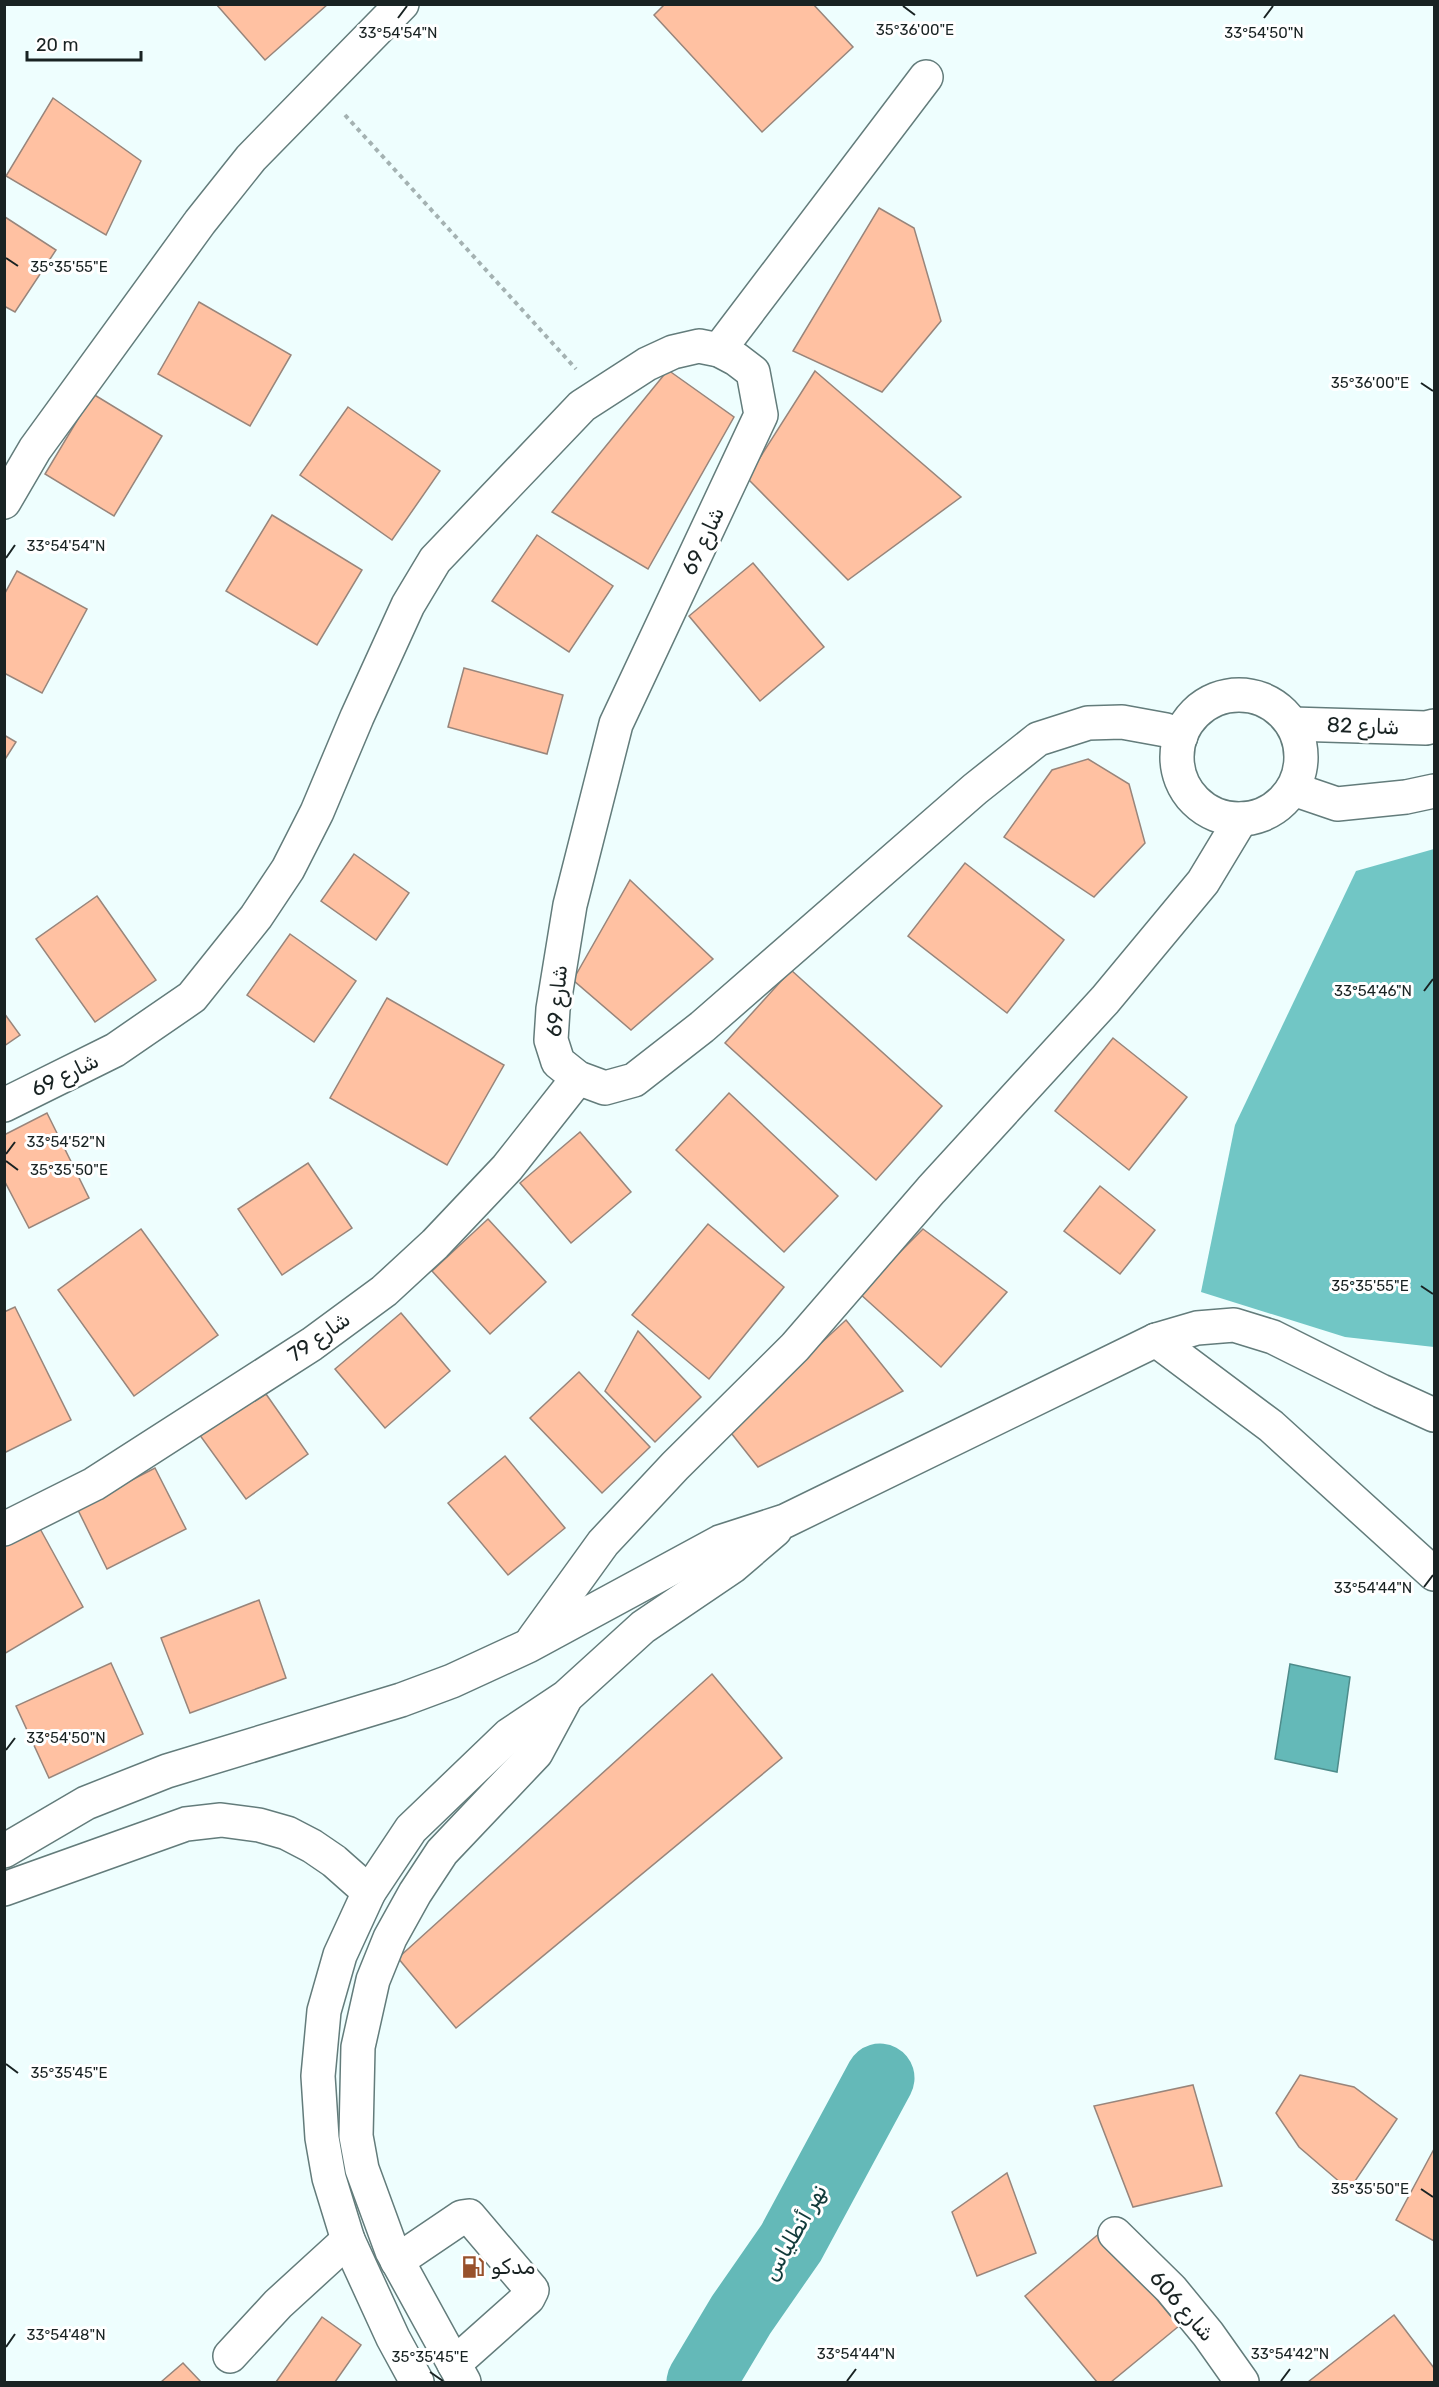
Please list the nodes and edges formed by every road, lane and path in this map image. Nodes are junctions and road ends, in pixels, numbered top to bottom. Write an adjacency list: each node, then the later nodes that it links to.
1 (402, 4): 3 (street)
2 (926, 77): 4 (street)
3 (320, 87): 5 (path); 6 (street)
4 (719, 350): 5 (street, شارع 69); 13 (street, شارع 69)
5 (598, 394): 14 (street, شارع 69)
6 (4, 502)
7 (1292, 724): 8 (street, شارع 82); 9 (street); 10 (street)
8 (1434, 726)
9 (1181, 736): 12 (street); 13 (street, شارع 69)
10 (1293, 789): 11 (street); 12 (street)
11 (1434, 791)
12 (1241, 819): 20 (street)
13 (578, 1078): 18 (street, شارع 79)
14 (4, 1105)
15 (1156, 1340): 16 (street); 17 (street); 19 (street)
16 (1434, 1415)
17 (785, 1521): 20 (street); 21 (street)
18 (4, 1529)
19 (1434, 1574)
20 (528, 1646): 22 (street)
21 (566, 1697): 24 (street); 27 (street)
22 (4, 1851)
23 (4, 1889): 24 (street)
24 (369, 1892): 26 (street)
25 (1115, 2234): 31 (street, شارع 606)
26 (348, 2240): 28 (street); 30 (street)
27 (397, 2261): 29 (street); 29 (street)
28 (230, 2356)
29 (459, 2373)
30 (417, 2382)
31 (1242, 2382)

